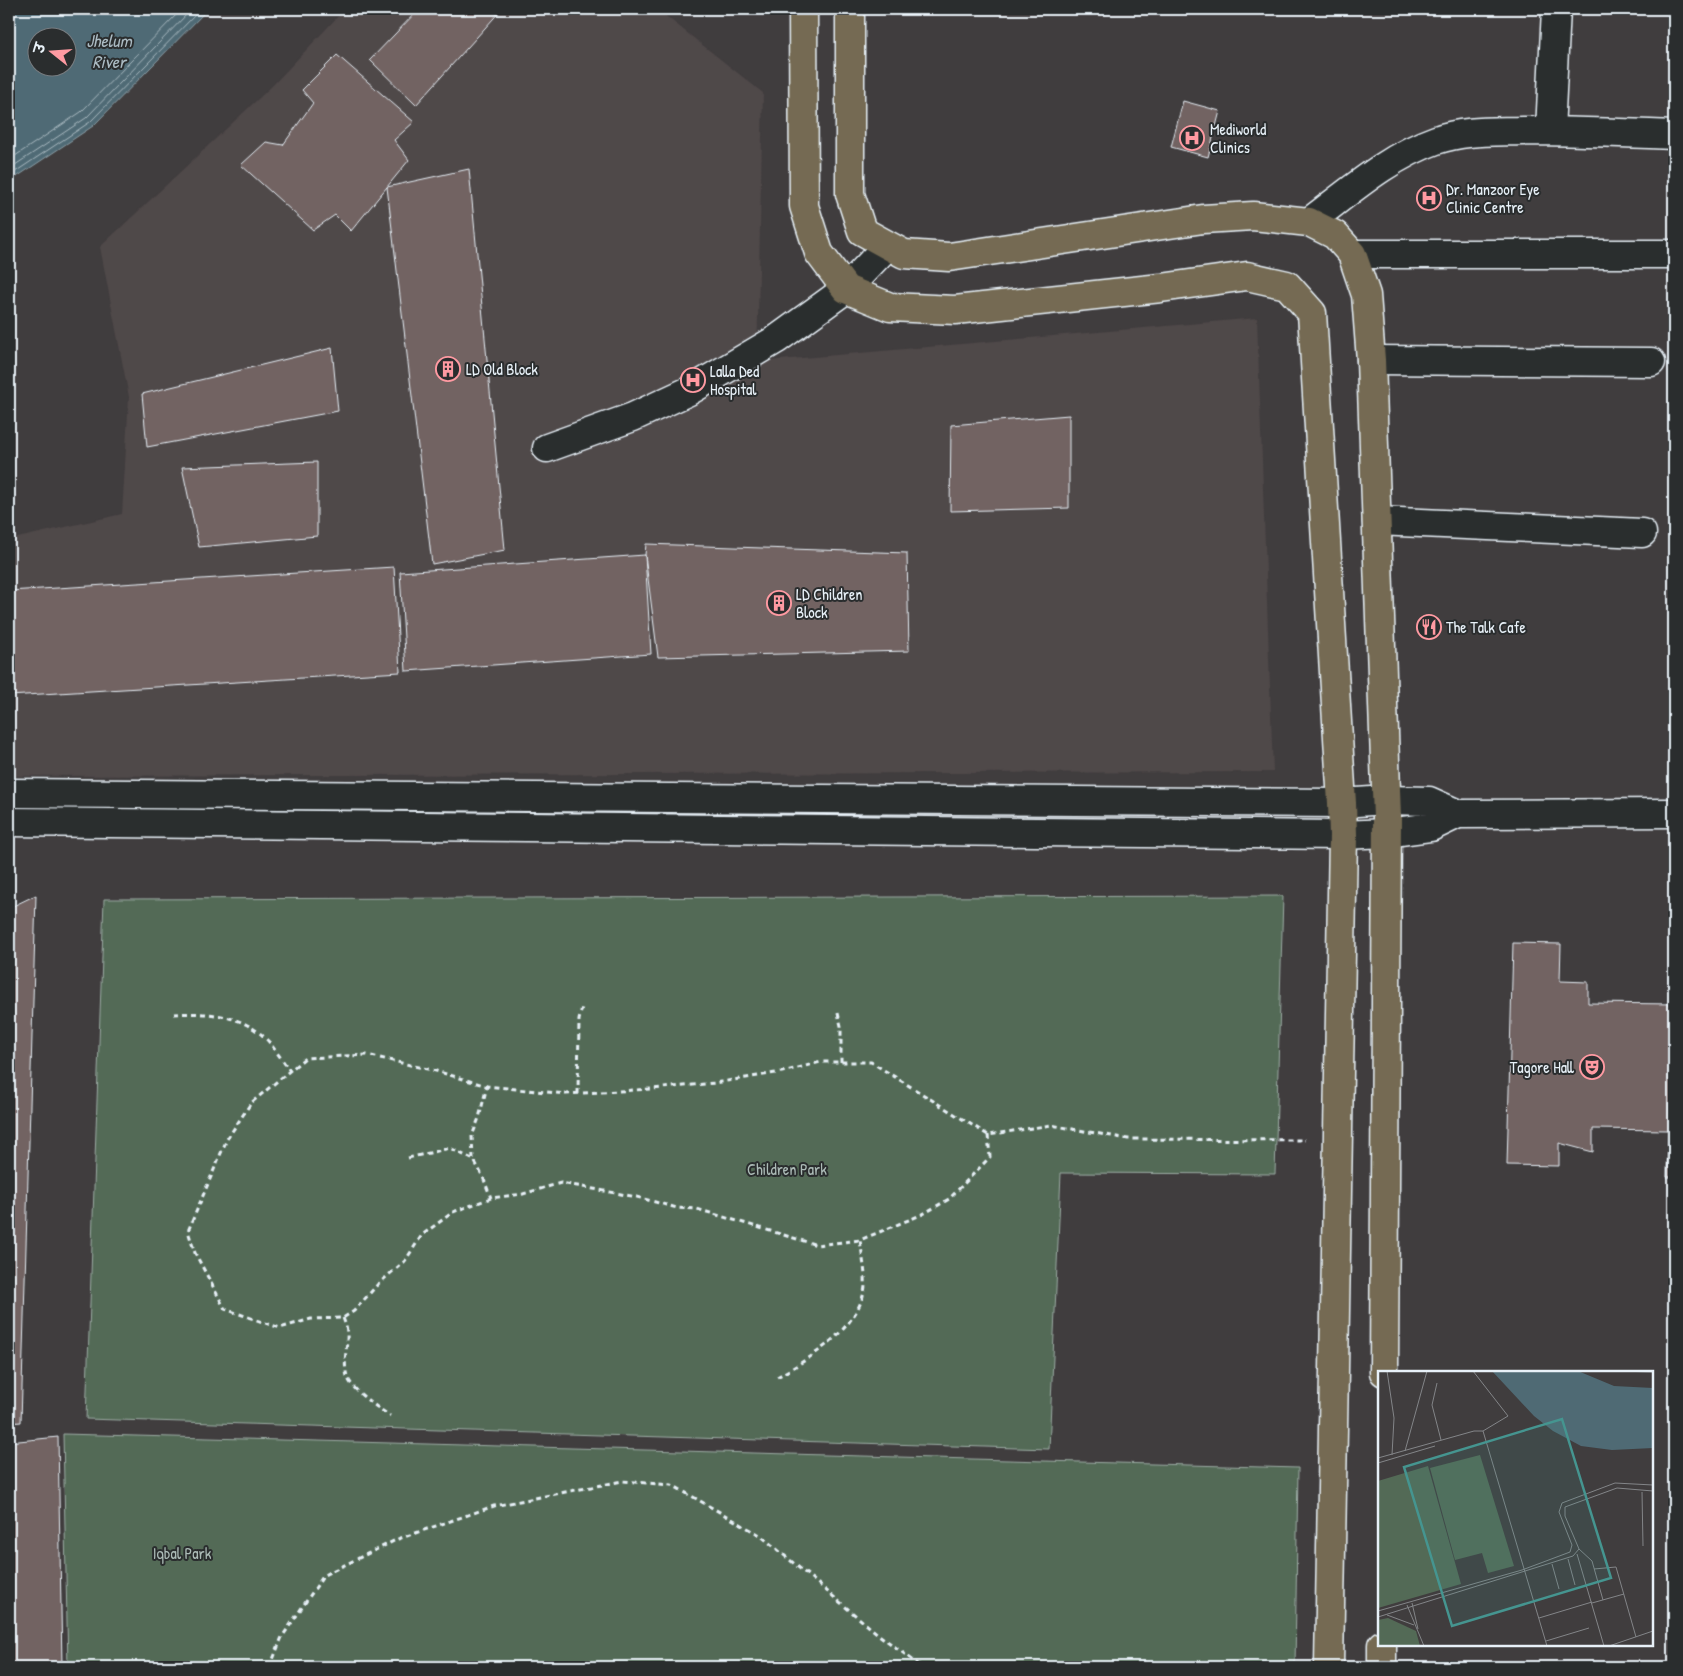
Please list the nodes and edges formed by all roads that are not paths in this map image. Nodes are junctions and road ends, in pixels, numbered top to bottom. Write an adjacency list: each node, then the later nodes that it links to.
1 (803, 9): 10 (main road)
2 (850, 9): 7 (main road)
3 (1556, 9): 4 (street)
4 (1550, 131): 5 (street); 6 (street)
5 (1674, 135)
6 (1309, 222): 7 (main road); 8 (main road)
7 (887, 246): 10 (street)
8 (1352, 254): 9 (street); 11 (main road)
9 (1674, 254)
10 (846, 289): 13 (street); 18 (main road)
11 (1371, 360): 12 (street); 14 (main road)
12 (1651, 362)
13 (547, 448)
14 (1377, 521): 15 (street); 17 (main road)
15 (1642, 533)
16 (9, 793): 18 (street)
17 (1386, 800): 18 (street); 19 (street); 22 (main road)
18 (1342, 803): 23 (main road)
19 (1458, 814): 20 (street); 22 (street)
20 (1674, 814)
21 (9, 822): 23 (street)
22 (1386, 833): 23 (street); 24 (main road)
23 (1343, 835): 26 (main road)
24 (1384, 1371)
25 (1382, 1646): 27 (main road)
26 (1329, 1667)
27 (1382, 1667)

